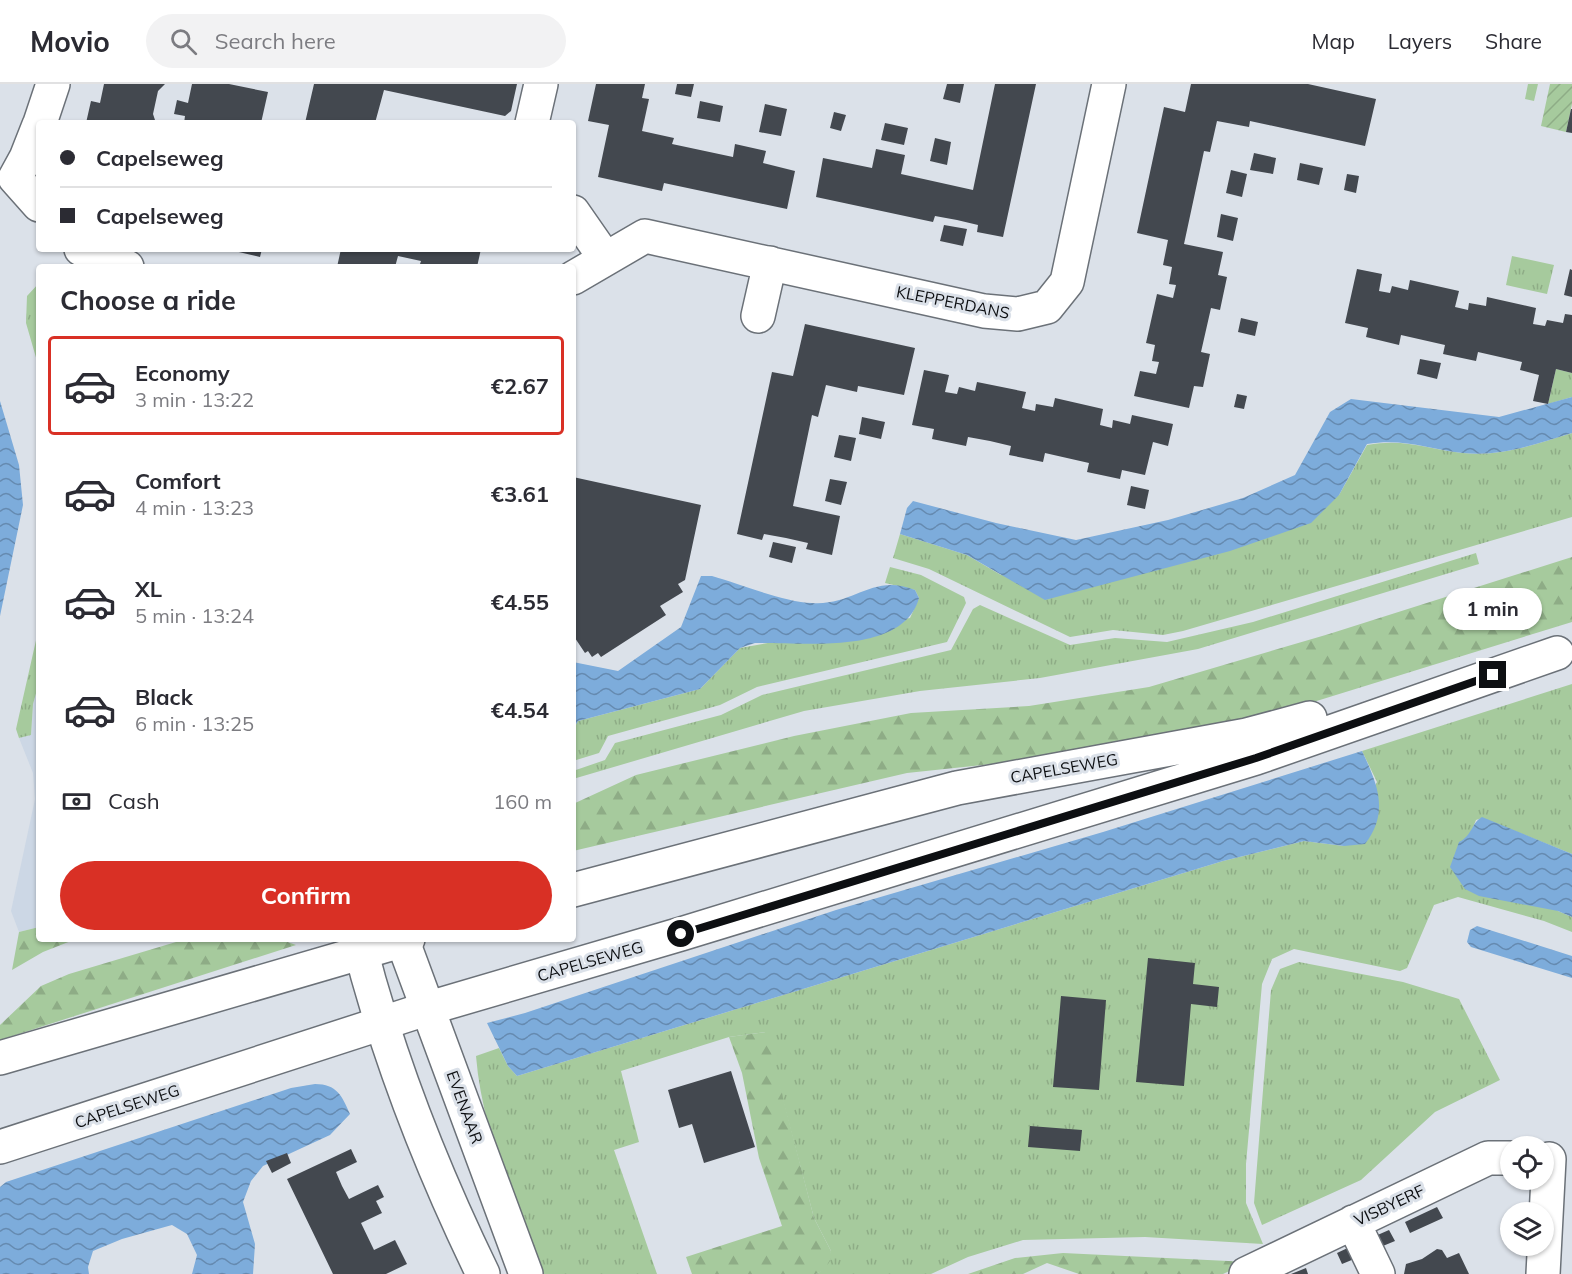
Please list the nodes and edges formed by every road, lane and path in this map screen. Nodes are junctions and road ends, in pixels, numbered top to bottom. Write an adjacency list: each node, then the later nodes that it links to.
1 (53, 84): 4 (main road)
2 (540, 84): 5 (main road)
3 (1109, 84): 12 (main road, KLEPPERDANS)
4 (40, 120)
5 (533, 120)
6 (36, 129): 7 (main road)
7 (8, 180): 8 (main road)
8 (36, 203)
9 (576, 216): 11 (main road)
10 (87, 252): 13 (main road)
11 (606, 258): 12 (main road, KLEPPERDANS); 14 (main road, KLEPPERDANS)
12 (770, 262): 15 (main road)
13 (117, 264)
14 (576, 276)
15 (758, 316)
16 (1565, 651): 17 (main road, CAPELSEWEG); 21 (main road, CAPELSEWEG)
17 (576, 889)
18 (389, 942): 20 (main road)
19 (405, 942): 21 (main road, EVENAAR)
20 (360, 946): 22 (main road); 23 (main road)
21 (429, 1008): 22 (main road, CAPELSEWEG); 30 (main road, EVENAAR)
22 (381, 1024): 24 (main road, CAPELSEWEG); 29 (main road)
23 (0, 1058)
24 (0, 1147)
25 (1500, 1158): 27 (main road, VISBYERF)
26 (1555, 1159): 32 (main road)
27 (1353, 1222): 28 (main road, VISBYERF); 31 (main road)
28 (1268, 1266)
29 (483, 1274)
30 (526, 1274)
31 (1378, 1274)
32 (1543, 1274)

